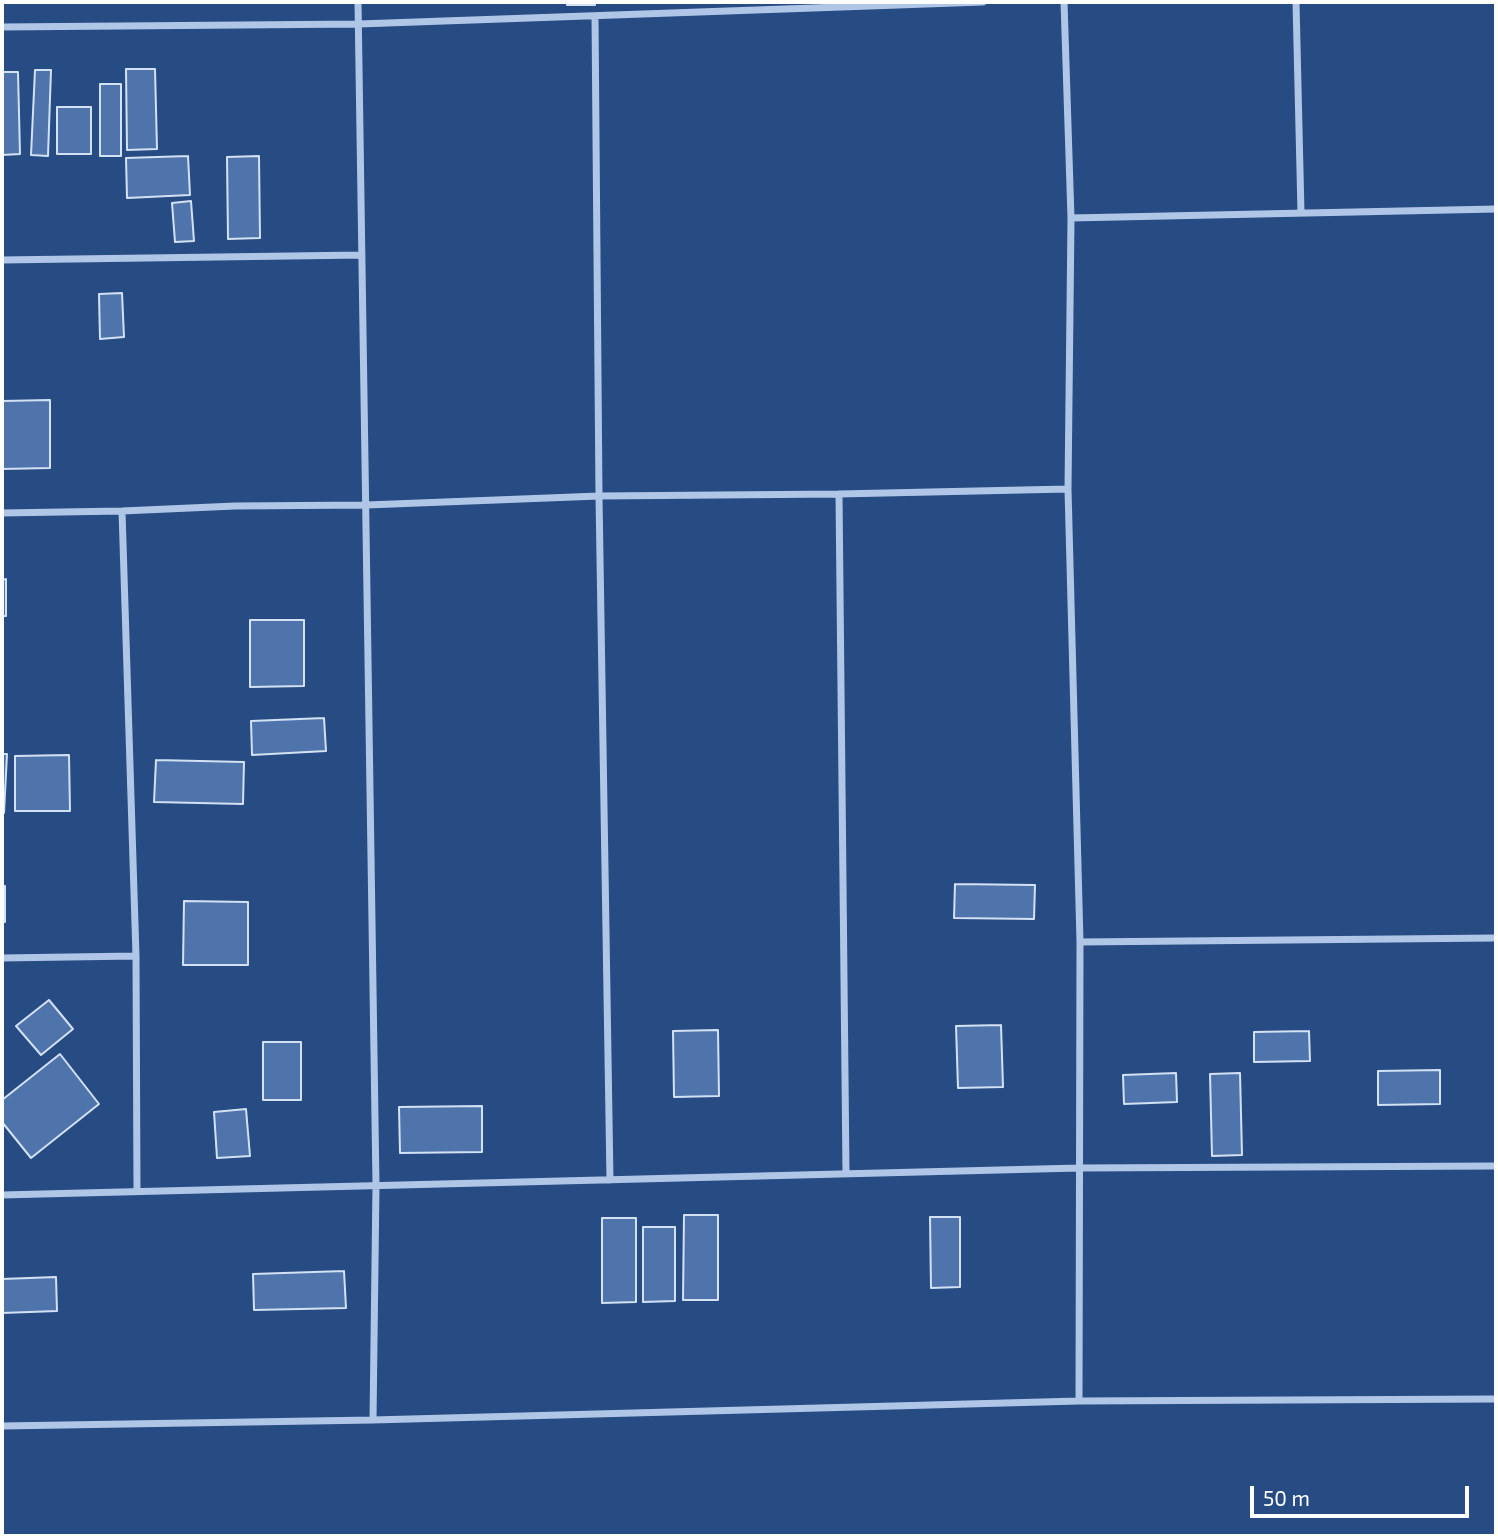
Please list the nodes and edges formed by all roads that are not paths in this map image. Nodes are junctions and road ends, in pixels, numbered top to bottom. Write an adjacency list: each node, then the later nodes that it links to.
1 (358, 2): 6 (street)
2 (983, 2): 5 (street)
3 (1064, 2): 10 (street)
4 (1296, 2): 9 (street)
5 (596, 16): 6 (street); 15 (street)
6 (359, 24): 7 (street); 11 (street)
7 (2, 27)
8 (1496, 209): 9 (street)
9 (1301, 213): 10 (street)
10 (1070, 218): 13 (street)
11 (362, 255): 12 (street); 16 (street)
12 (2, 260)
13 (1068, 489): 14 (street); 20 (street)
14 (839, 494): 15 (street); 25 (street)
15 (599, 496): 16 (street); 26 (street)
16 (367, 505): 17 (street); 27 (street)
17 (122, 511): 18 (street); 21 (street)
18 (2, 513)
19 (1496, 938): 20 (street)
20 (1080, 942): 24 (street)
21 (136, 957): 22 (street); 28 (street)
22 (2, 958)
23 (1496, 1166): 24 (street)
24 (1079, 1168): 25 (street); 31 (street)
25 (846, 1173): 26 (street)
26 (610, 1180): 27 (street)
27 (376, 1185): 28 (street); 32 (street)
28 (137, 1191): 29 (street)
29 (2, 1195)
30 (1496, 1399): 31 (street)
31 (1079, 1401): 32 (street)
32 (373, 1420): 33 (street)
33 (2, 1426)

